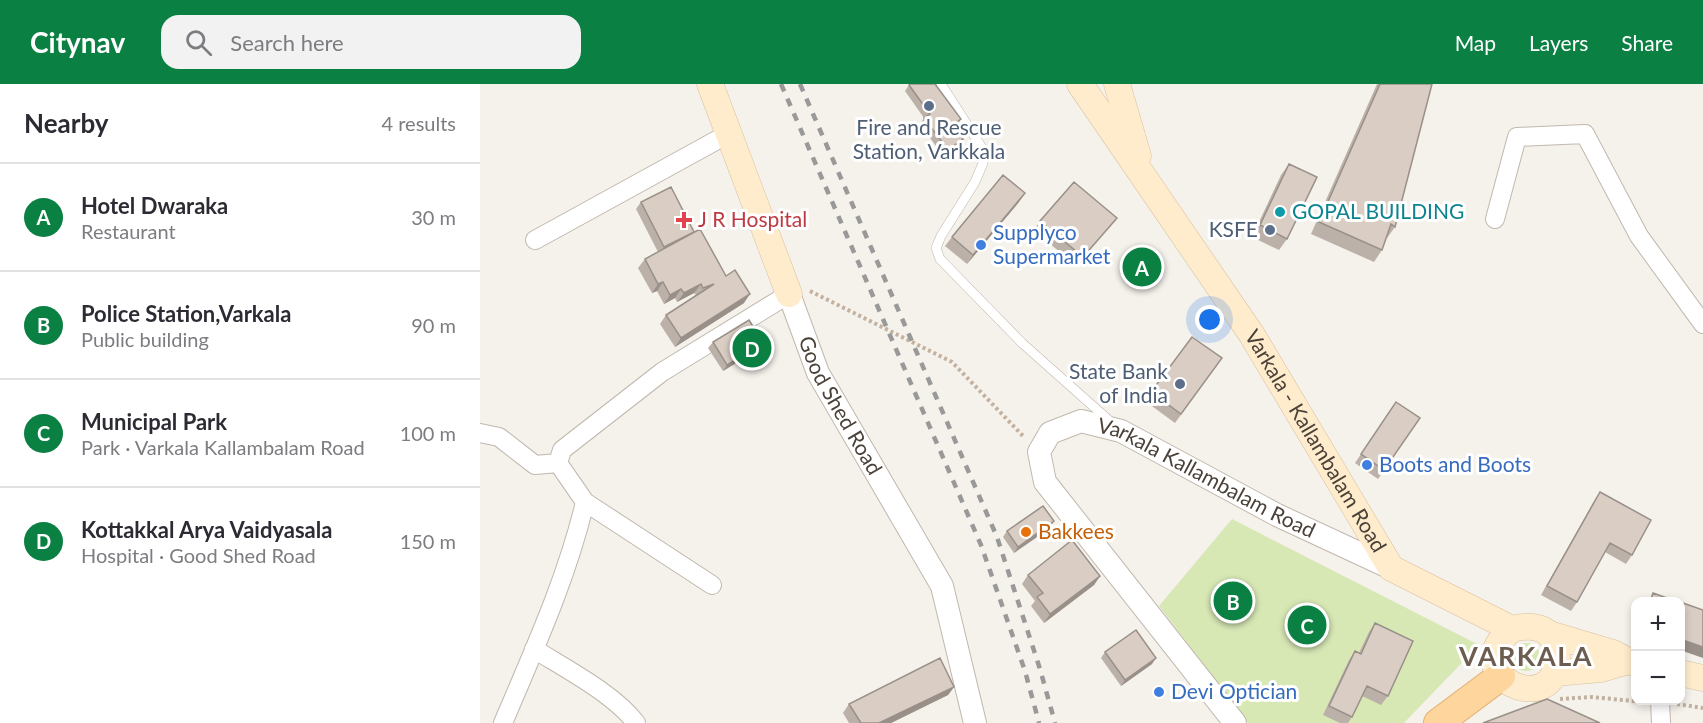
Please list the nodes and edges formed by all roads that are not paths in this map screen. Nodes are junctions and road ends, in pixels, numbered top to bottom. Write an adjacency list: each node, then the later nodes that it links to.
1 (710, 84): 5 (main road, Good Shed Road)
2 (941, 84): 11 (lane)
3 (1080, 84): 6 (main road, Varkala - Kallambalam Road)
4 (1117, 84): 6 (main road)
5 (728, 134): 8 (street); 9 (main road, Good Shed Road)
6 (1145, 179): 15 (main road, Varkala - Kallambalam Road)
7 (1495, 219): 10 (street)
8 (535, 240)
9 (785, 285): 13 (street); 28 (street, Good Shed Road)
10 (1703, 324)
11 (1121, 431): 15 (street, Varkala Kallambalam Road); 29 (street, Varkala Kallambalam Road)
12 (480, 433): 13 (street)
13 (558, 463): 14 (street)
14 (585, 502): 16 (street); 19 (street)
15 (1391, 567): 17 (main road, Varkala - Kallambalam Road)
16 (711, 585)
17 (1512, 629): 18 (main road, Varkala - Kallambalam Road); 23 (main road)
18 (1549, 634): 20 (main road, Varkala - Kallambalam Road); 21 (main road)
19 (534, 650): 26 (street); 27 (street)
20 (1631, 662): 21 (main road)
21 (1555, 673): 23 (main road)
22 (1685, 674): 24 (main road)
23 (1501, 676): 30 (main road)
24 (1703, 678)
25 (1660, 705): 31 (street)
26 (503, 723)
27 (636, 723)
28 (975, 723)
29 (1235, 723)
30 (1438, 723)
31 (1661, 723)

